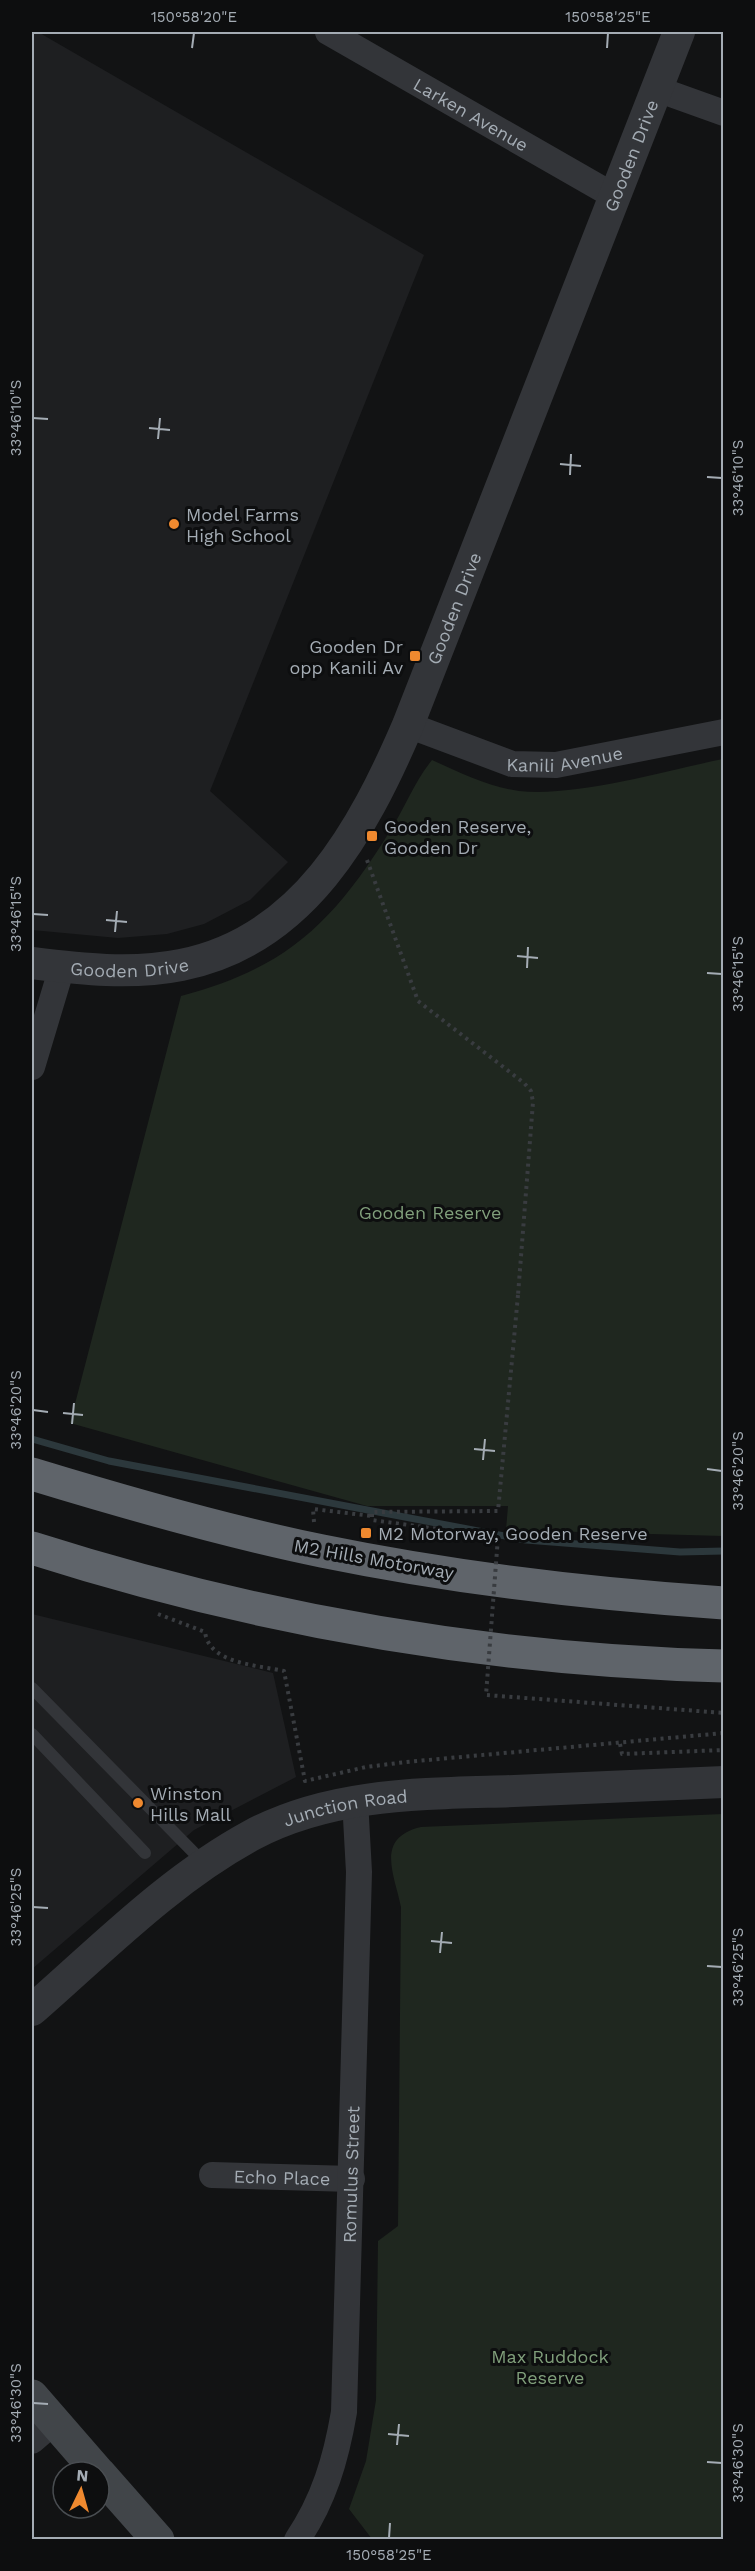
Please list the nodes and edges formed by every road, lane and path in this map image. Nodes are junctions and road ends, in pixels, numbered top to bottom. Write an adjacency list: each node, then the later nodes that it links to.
1 (328, 32): 3 (street, Larken Avenue)
2 (679, 32): 4 (street, Gooden Drive)
3 (369, 42): 6 (street, Larken Avenue)
4 (657, 88): 5 (street); 6 (street, Gooden Drive)
5 (723, 113)
6 (614, 196): 7 (street, Gooden Drive)
7 (408, 725): 8 (street, Kanili Avenue); 11 (street, Gooden Drive)
8 (723, 732)
9 (367, 861): 14 (path, bridge)
10 (32, 963): 11 (street, Gooden Drive)
11 (63, 967): 12 (street)
12 (32, 1068)
13 (32, 1474): 17 (highway, M2 Hills Motorway)
14 (372, 1516): 15 (path); 21 (path, bridge)
15 (312, 1521)
16 (32, 1548): 19 (highway)
17 (723, 1603)
18 (151, 1611): 24 (path)
19 (723, 1666)
20 (32, 1688): 29 (lane)
21 (723, 1713)
22 (723, 1733): 24 (path)
23 (32, 1734): 28 (lane)
24 (620, 1744): 25 (path)
25 (723, 1750)
26 (723, 1782): 27 (street, Junction Road)
27 (355, 1800): 29 (street, Junction Road); 32 (street, Romulus Street)
28 (145, 1854)
29 (205, 1864): 30 (street, Junction Road)
30 (34, 2003)
31 (212, 2175): 32 (street, Echo Place)
32 (352, 2179): 38 (street, Romulus Street)
33 (32, 2396): 34 (main road)
34 (43, 2431): 35 (main road)
35 (81, 2460)
36 (111, 2488): 37 (main road)
37 (158, 2540)
38 (297, 2540)

